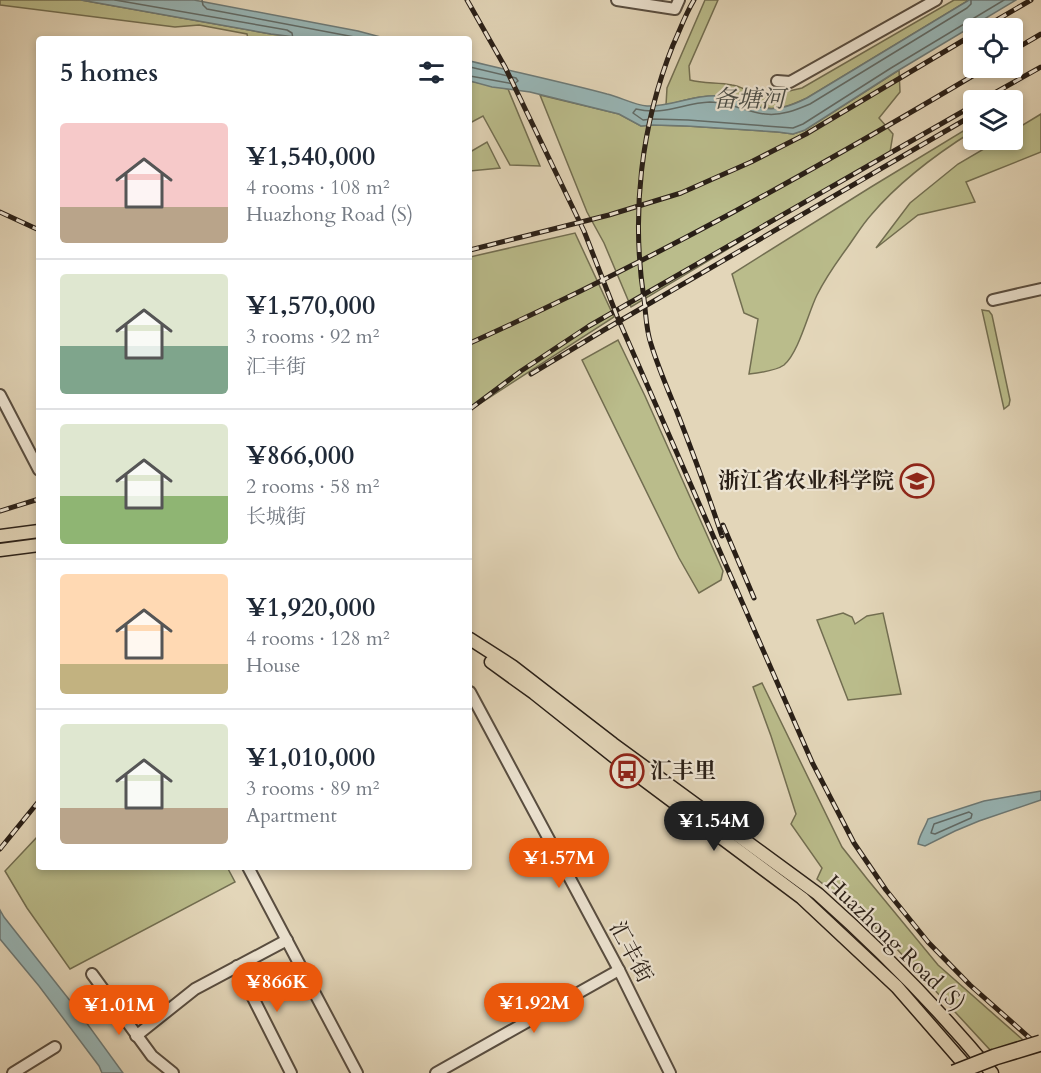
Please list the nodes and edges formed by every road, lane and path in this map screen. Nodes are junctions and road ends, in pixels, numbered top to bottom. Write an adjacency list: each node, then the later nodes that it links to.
1 (617, 0): 2 (street)
2 (679, 0)
3 (936, 0): 4 (street)
4 (777, 81)
5 (1041, 289): 6 (street)
6 (993, 300)
7 (0, 395): 8 (street)
8 (36, 464)
9 (36, 531): 10 (main road)
10 (0, 536)
11 (36, 545): 12 (main road)
12 (0, 550)
13 (472, 640): 32 (main road, Huazhong Road (S))
14 (472, 649): 31 (main road, Huazhong Road (S))
15 (472, 696): 19 (street, 汇丰街)
16 (250, 870): 17 (street)
17 (287, 940): 18 (street); 27 (street)
18 (237, 966): 21 (street); 26 (street)
19 (619, 970): 28 (street); 29 (street, 汇丰街)
20 (92, 974): 21 (street)
21 (136, 1036): 25 (street)
22 (1041, 1043): 30 (highway, bridge)
23 (55, 1047): 24 (street)
24 (13, 1073)
25 (173, 1073)
26 (291, 1073)
27 (357, 1073)
28 (436, 1073)
29 (670, 1073)
30 (954, 1073)
31 (972, 1073)
32 (992, 1073)

